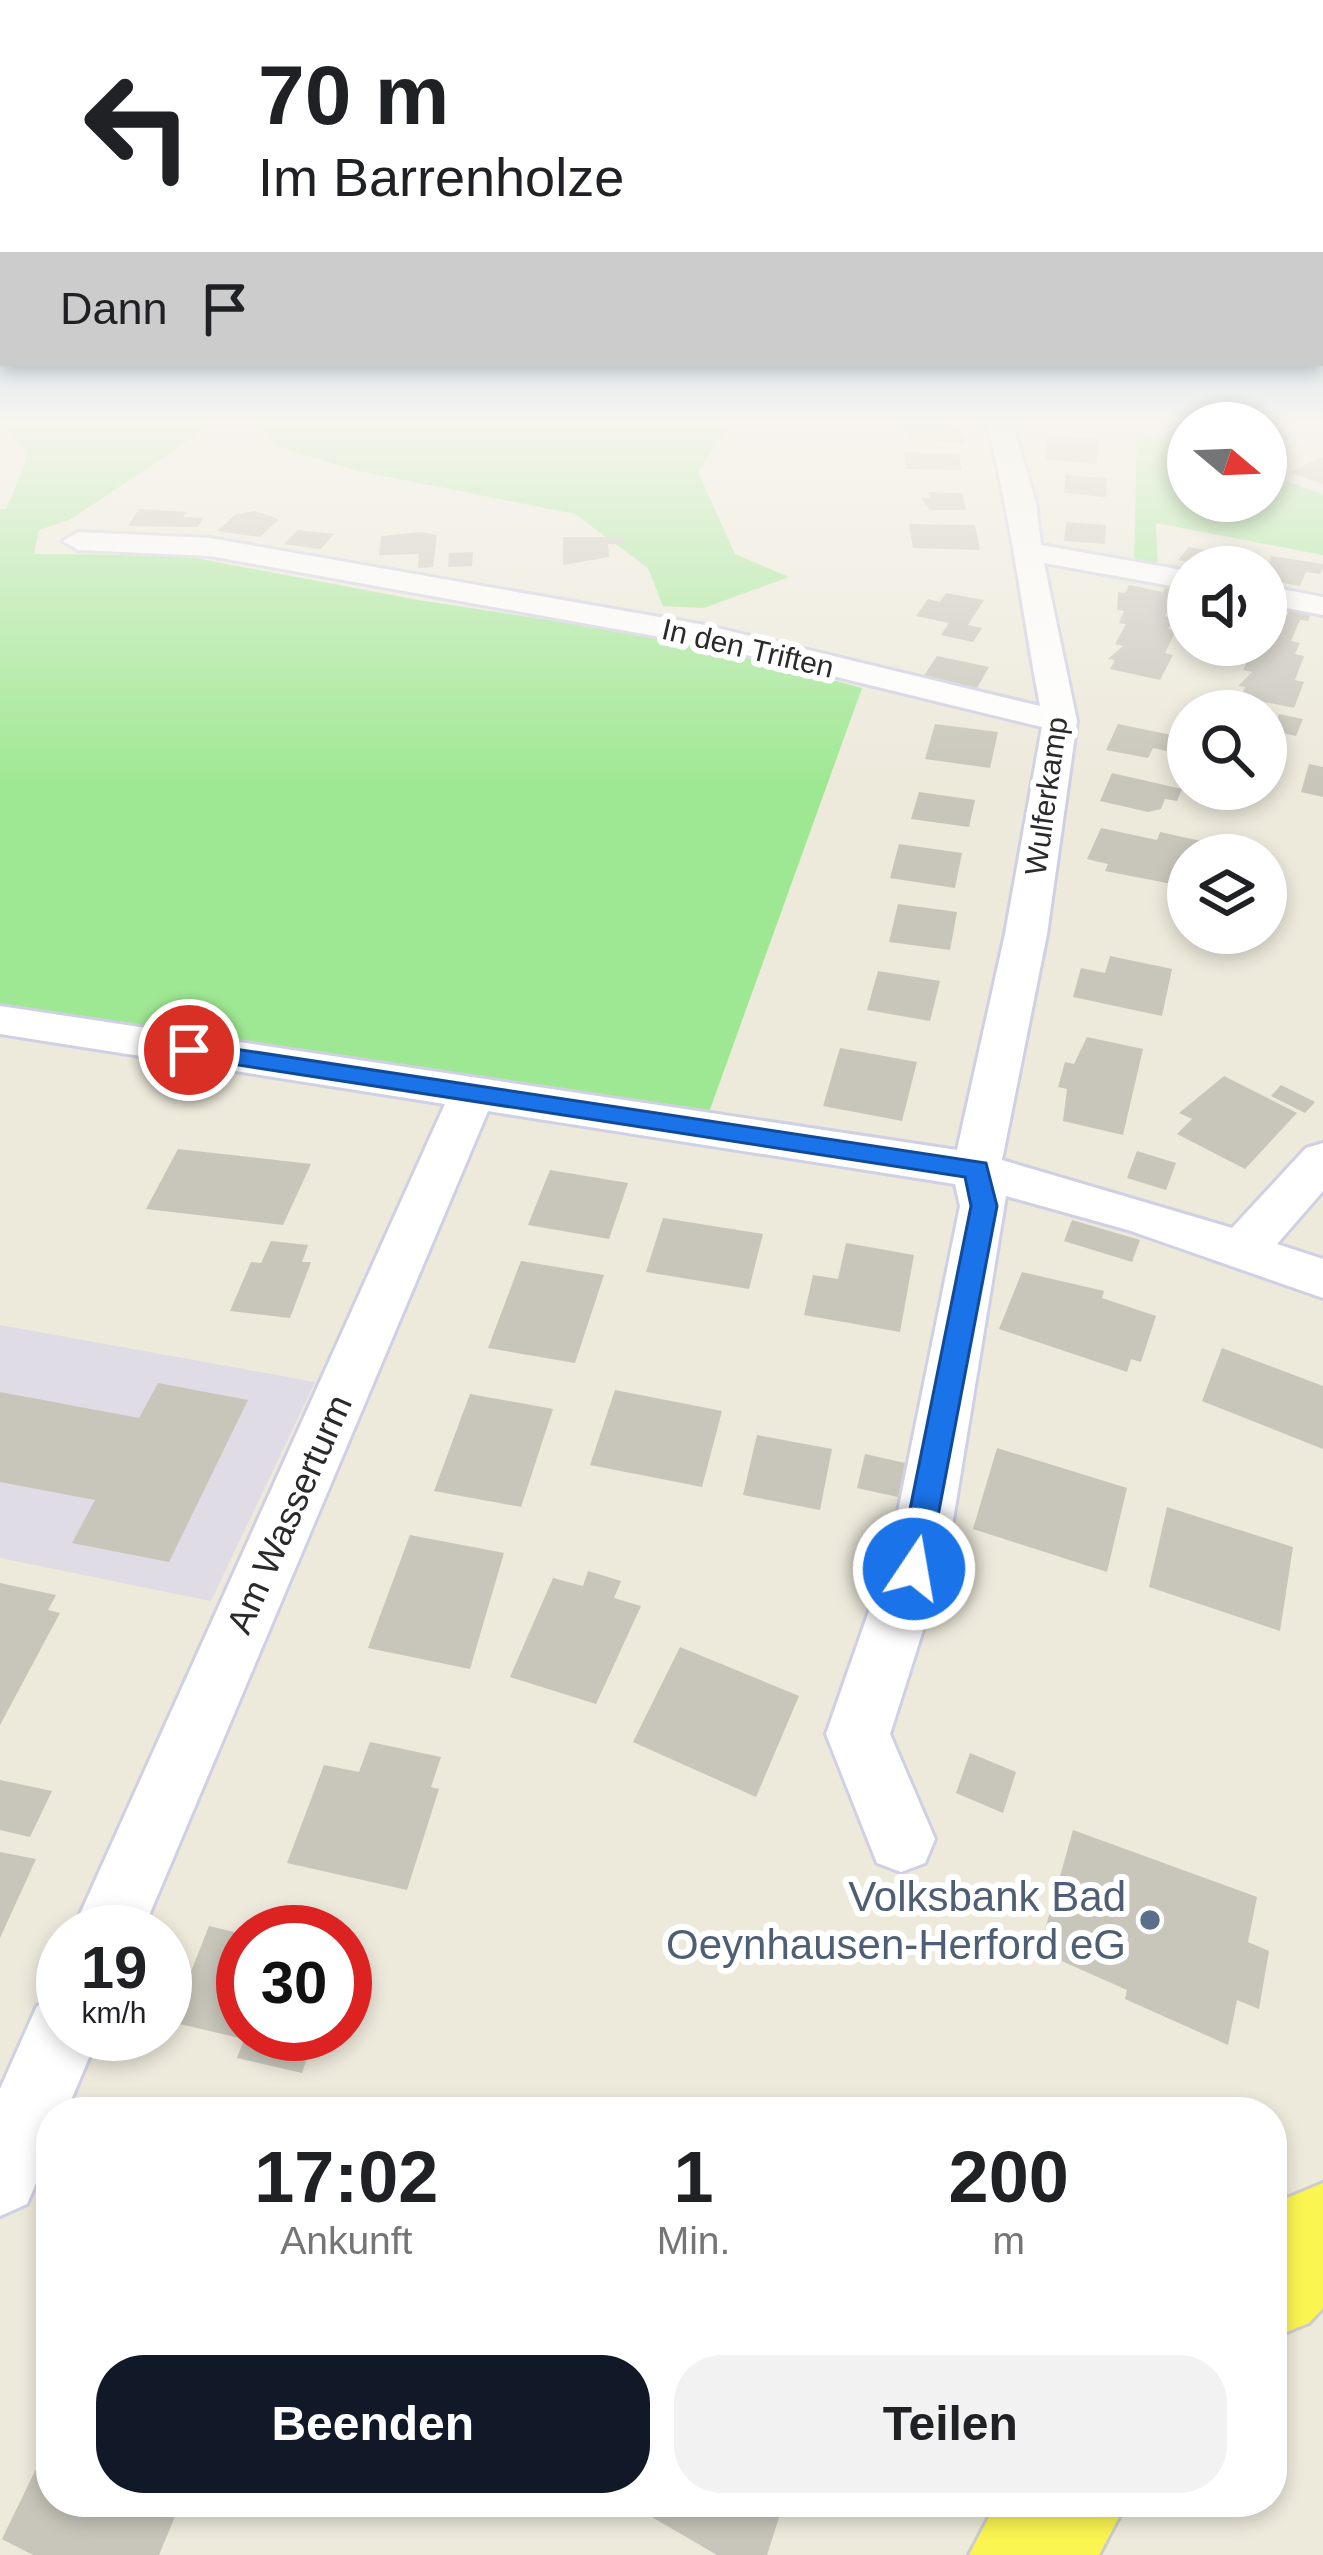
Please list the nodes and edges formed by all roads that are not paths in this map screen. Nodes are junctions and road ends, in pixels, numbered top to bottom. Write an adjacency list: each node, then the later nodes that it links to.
1 (127, 543): 7 (street, In den Triften)
2 (1029, 543): 3 (street, Wulferkamp)
3 (1031, 551): 4 (street); 7 (street, Wulferkamp)
4 (1167, 576)
5 (1287, 599): 6 (street)
6 (1323, 606)
7 (1060, 722): 11 (street, Wulferkamp)
8 (0, 1020): 9 (street)
9 (472, 1096): 11 (street); 15 (street, Am Wasserturm)
10 (1323, 1160): 12 (street)
11 (976, 1170): 12 (street); 14 (street, Wulferkamp)
12 (1243, 1250): 13 (street)
13 (1323, 1279)
14 (901, 1839)
15 (119, 1905)
16 (50, 2061): 17 (street)
17 (0, 2176)
18 (1323, 2234): 19 (main road)
19 (1287, 2271)
20 (1058, 2517): 21 (main road)
21 (1026, 2555)

